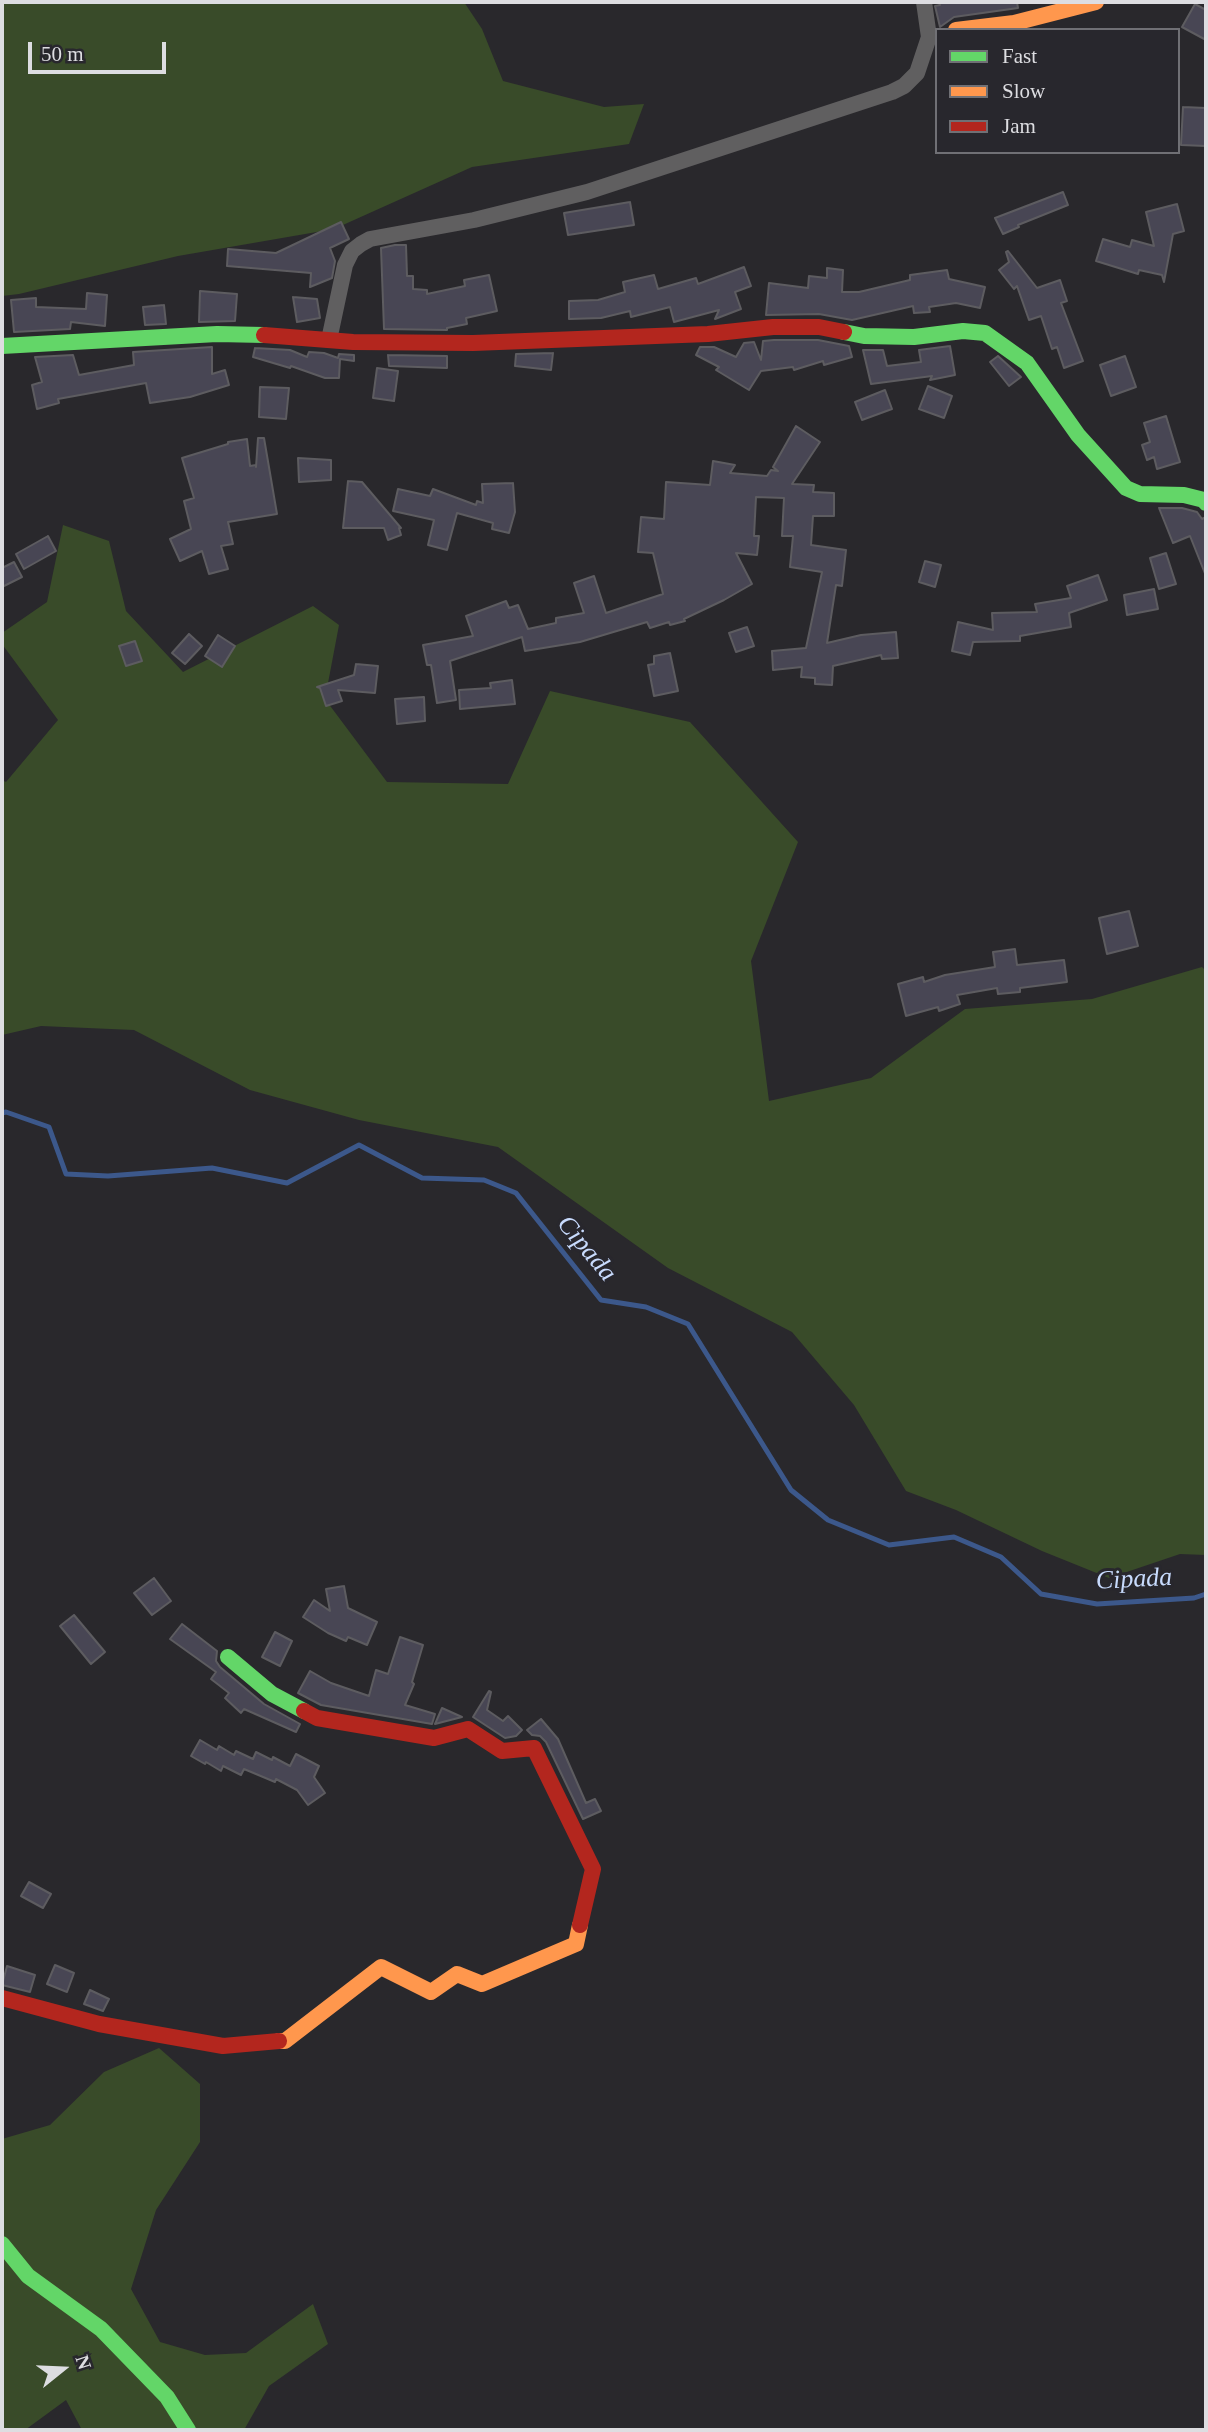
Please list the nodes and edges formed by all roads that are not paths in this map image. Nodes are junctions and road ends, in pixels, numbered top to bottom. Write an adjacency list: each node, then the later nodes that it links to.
1 (924, 2): 4 (street)
2 (1096, 2): 3 (street)
3 (973, 28)
4 (933, 36): 5 (street)
5 (329, 340): 6 (street); 7 (street)
6 (2, 346)
7 (1206, 503)
8 (228, 1657): 9 (street)
9 (2, 1998)
10 (2, 2244): 11 (street)
11 (188, 2430)

